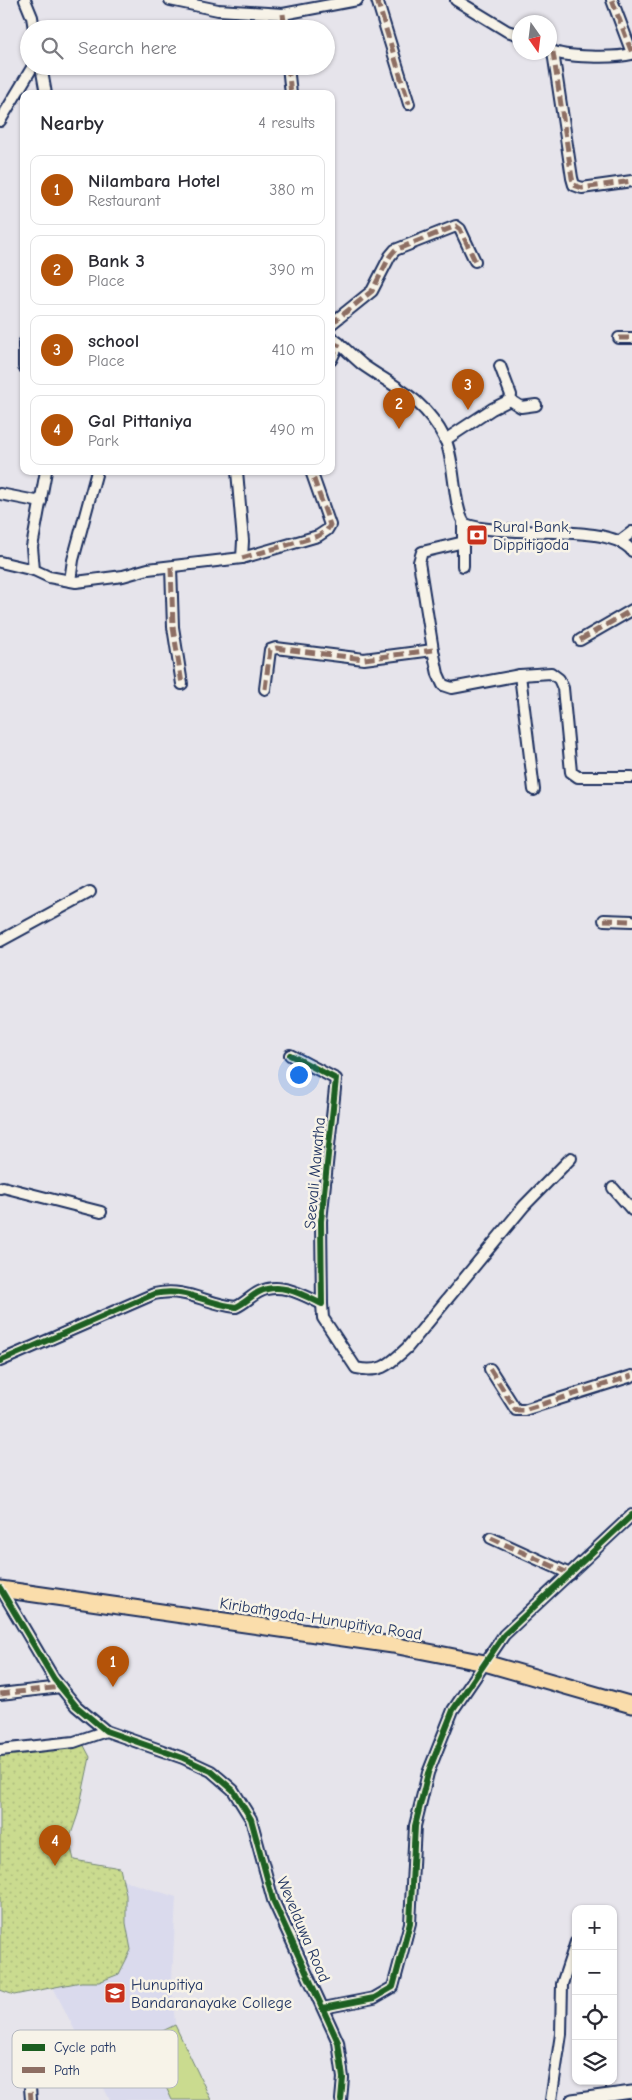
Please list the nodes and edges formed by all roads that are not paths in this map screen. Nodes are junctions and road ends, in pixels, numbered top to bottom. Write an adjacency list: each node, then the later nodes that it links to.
1 (25, 0): 8 (street)
2 (170, 0): 7 (street)
3 (357, 0): 7 (street)
4 (377, 0): 19 (street)
5 (456, 0): 10 (street)
6 (612, 0): 12 (street)
7 (283, 14): 9 (street)
8 (32, 20)
9 (283, 20)
10 (512, 33)
11 (557, 52): 12 (street)
12 (632, 54)
13 (552, 60): 21 (street)
14 (28, 75): 20 (street)
15 (43, 75): 17 (street)
16 (289, 75): 18 (street)
17 (45, 90)
18 (291, 90)
19 (409, 104)
20 (0, 121)
21 (632, 181)
22 (475, 261): 23 (street)
23 (335, 321)
24 (619, 338): 25 (street)
25 (632, 338)
26 (335, 340): 30 (street)
27 (500, 366): 28 (street)
28 (510, 400): 29 (street); 30 (street)
29 (536, 405)
30 (445, 440): 37 (street)
31 (45, 475): 36 (street)
32 (96, 475): 47 (street)
33 (237, 475): 42 (street)
34 (312, 475): 42 (street)
35 (0, 494): 36 (street)
36 (41, 502): 46 (street)
37 (463, 523): 39 (street); 40 (street)
38 (632, 532): 39 (street)
39 (620, 541): 41 (street)
40 (464, 542): 44 (street); 50 (street)
41 (632, 551)
42 (242, 558): 45 (street)
43 (0, 562): 46 (street)
44 (463, 566)
45 (171, 567): 47 (street); 52 (street)
46 (34, 570): 47 (street)
47 (70, 581)
48 (632, 610): 49 (street)
49 (580, 640)
50 (432, 650): 51 (street); 53 (street)
51 (520, 675): 54 (street); 55 (street)
52 (182, 684)
53 (265, 689)
54 (632, 777)
55 (534, 790)
56 (90, 892): 59 (street)
57 (604, 920): 58 (street)
58 (632, 921)
59 (0, 941)
60 (290, 1055): 66 (street, Seevali Mawatha)
61 (571, 1158): 66 (street)
62 (0, 1188): 65 (street)
63 (613, 1188): 64 (street)
64 (632, 1210)
65 (101, 1212)
66 (322, 1304): 67 (street)
67 (0, 1361)
68 (490, 1368): 69 (street)
69 (632, 1376)
70 (632, 1515): 72 (street)
71 (491, 1538): 72 (street)
72 (570, 1574): 74 (street)
73 (0, 1589): 74 (main road, Kiribathgoda-Hunupitiya Road); 75 (street, Wevelduwa Road)
74 (485, 1663): 77 (main road, Kiribathgoda-Hunupitiya Road); 81 (street)
75 (61, 1687): 76 (street); 78 (street, Wevelduwa Road)
76 (0, 1694)
77 (632, 1705)
78 (106, 1731): 79 (street); 81 (street, Wevelduwa Road)
79 (0, 1750)
80 (573, 1950): 84 (street)
81 (323, 2008): 83 (street, Wevelduwa Road)
82 (632, 2092): 85 (street)
83 (341, 2100)
84 (552, 2100)
85 (572, 2100)

